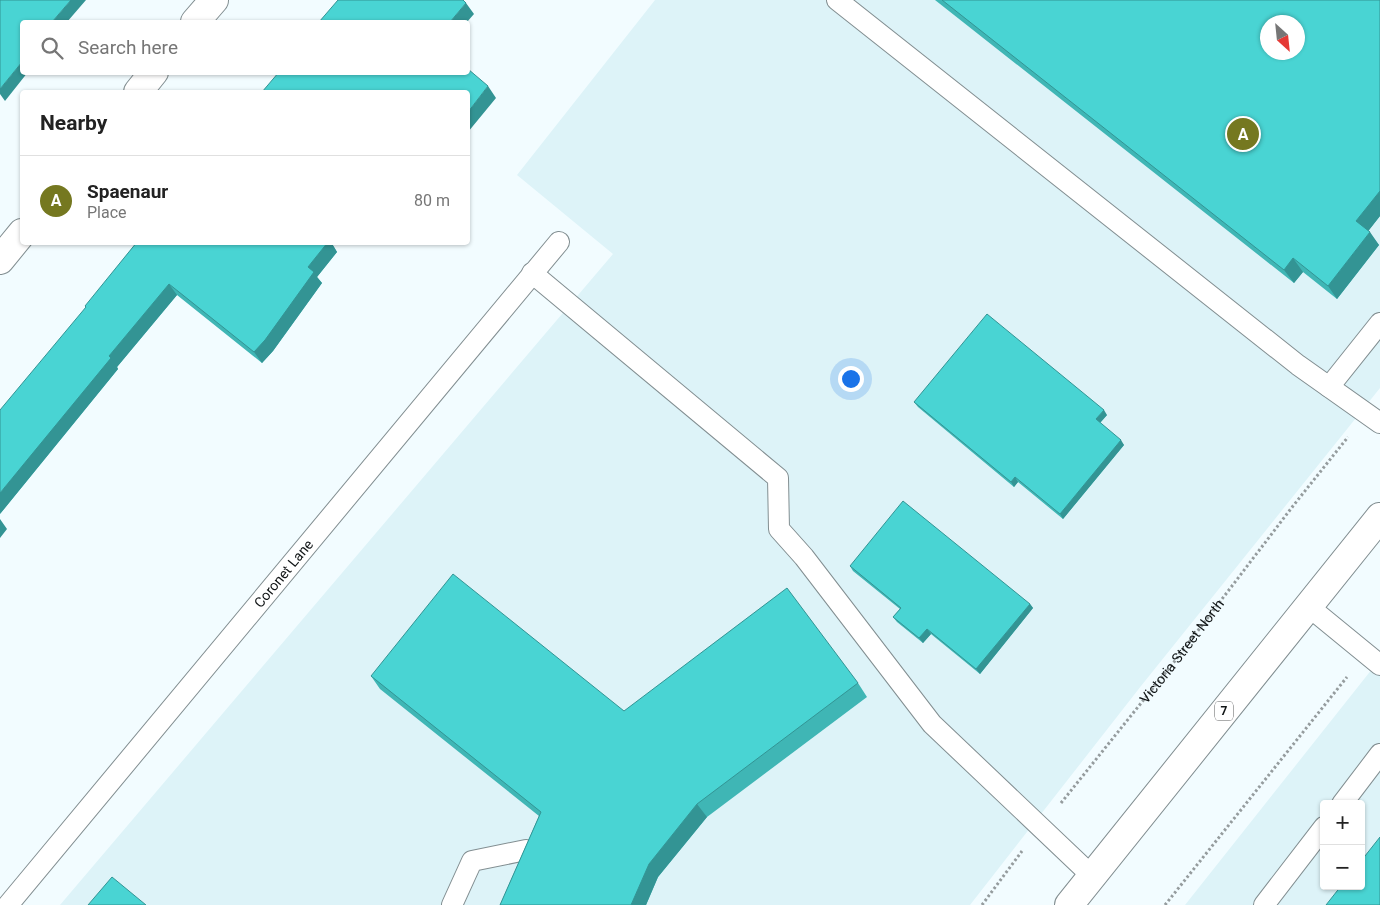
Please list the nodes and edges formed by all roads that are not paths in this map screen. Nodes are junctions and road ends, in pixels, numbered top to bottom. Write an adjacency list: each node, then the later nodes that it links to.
1 (214, 0): 3 (main road)
2 (838, 0): 9 (lane)
3 (198, 20)
4 (152, 75): 5 (main road)
5 (140, 90)
6 (559, 242): 7 (lane, Coronet Lane)
7 (532, 274): 18 (lane); 19 (lane, Coronet Lane)
8 (1380, 322): 9 (lane)
9 (1329, 387): 10 (lane)
10 (1373, 418)
11 (1380, 516): 12 (main road, 7)
12 (1308, 606): 13 (lane); 18 (main road, 7)
13 (1373, 659)
14 (1380, 754): 15 (lane)
15 (1345, 800)
16 (1320, 832): 22 (lane)
17 (526, 850): 20 (lane)
18 (1092, 876): 21 (main road, 7)
19 (8, 905)
20 (452, 905)
21 (1069, 905)
22 (1264, 905)

